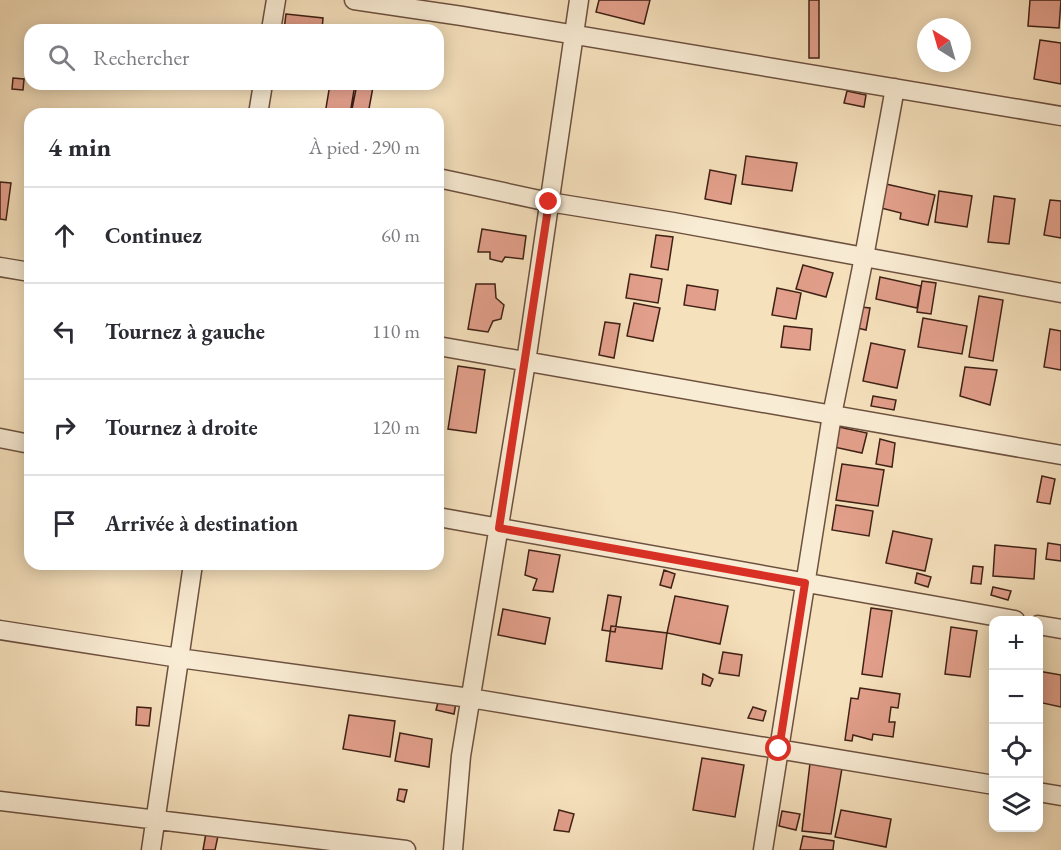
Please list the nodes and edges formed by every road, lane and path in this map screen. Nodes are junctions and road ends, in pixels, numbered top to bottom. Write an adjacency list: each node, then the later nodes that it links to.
1 (276, 0): 4 (street)
2 (354, 0): 5 (street)
3 (579, 0): 5 (street)
4 (272, 24)
5 (574, 35): 6 (street); 11 (street)
6 (895, 88): 9 (street); 12 (street)
7 (262, 90): 8 (street)
8 (259, 108)
9 (1061, 116)
10 (444, 179): 11 (street)
11 (549, 202): 12 (street); 17 (street)
12 (864, 257): 15 (street); 18 (street)
13 (0, 267): 14 (street)
14 (24, 271)
15 (1061, 293)
16 (444, 347): 17 (street)
17 (526, 362): 18 (street); 23 (street)
18 (832, 415): 21 (street); 25 (street)
19 (0, 438): 20 (street)
20 (24, 443)
21 (1061, 455)
22 (444, 518): 23 (street)
23 (499, 528): 25 (street); 31 (street)
24 (192, 570): 30 (street)
25 (805, 583): 26 (street); 32 (street)
26 (989, 616)
27 (1043, 626): 28 (street)
28 (1061, 629)
29 (0, 630): 30 (street)
30 (179, 658): 31 (street); 37 (street)
31 (470, 698): 32 (street); 40 (street)
32 (779, 749): 33 (street); 41 (street)
33 (989, 784)
34 (1043, 793): 35 (street)
35 (1061, 796)
36 (0, 801): 37 (street)
37 (156, 818): 38 (street); 39 (street)
38 (151, 850)
39 (406, 850)
40 (453, 850)
41 (763, 850)

